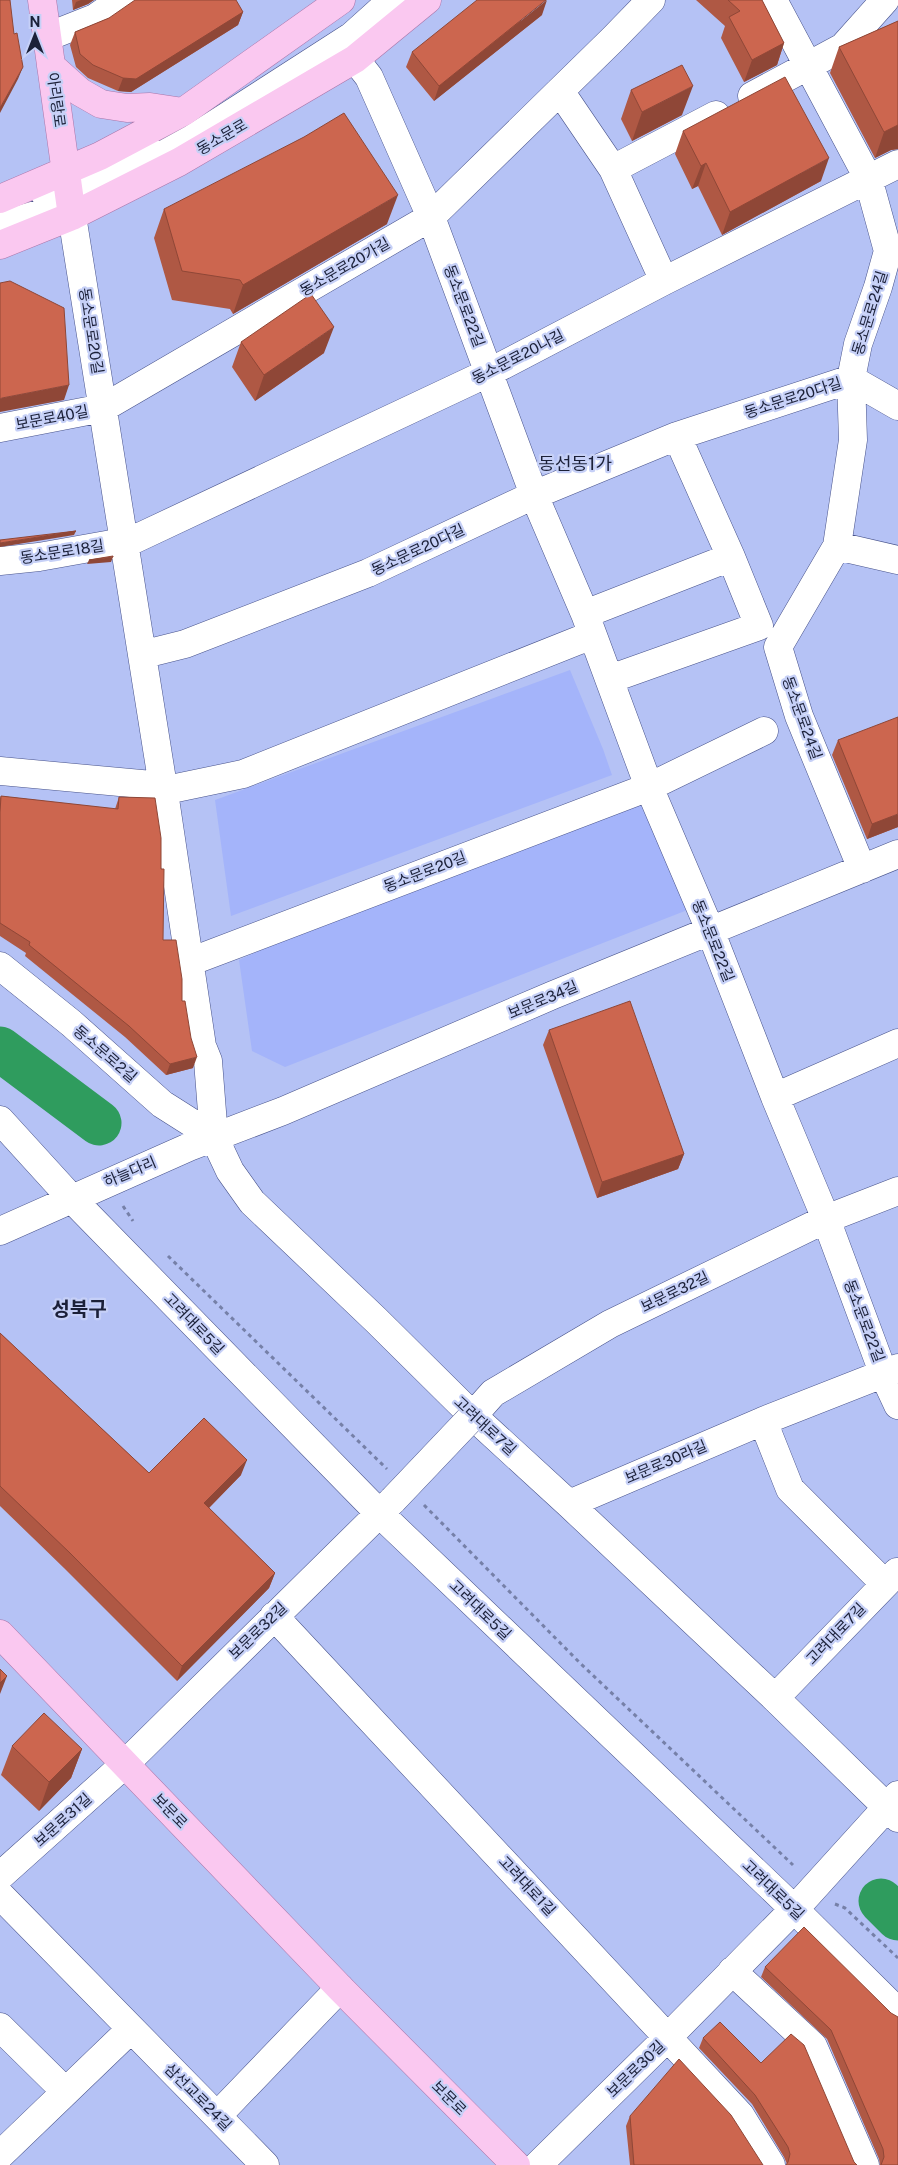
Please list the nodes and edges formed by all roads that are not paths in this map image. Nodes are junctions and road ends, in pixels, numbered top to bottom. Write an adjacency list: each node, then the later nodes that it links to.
1 (42, 0): 10 (main road, 아리랑로)
2 (121, 0): 10 (street)
3 (341, 0): 15 (main road, 동소문로)
4 (369, 0): 19 (street)
5 (392, 0): 19 (street)
6 (427, 0): 11 (main road, 동소문로)
7 (651, 0): 14 (street, 동소문로20가길)
8 (773, 0): 13 (street, 동소문로24길)
9 (885, 0): 13 (street)
10 (47, 37): 12 (main road, 아리랑로)
11 (355, 59): 19 (main road, 동소문로); 22 (street, 동소문로22길)
12 (51, 66): 15 (main road); 19 (main road, 아리랑로)
13 (808, 66): 17 (street); 18 (street, 동소문로24길)
14 (560, 91): 17 (street); 22 (street, 동소문로20가길)
15 (183, 112): 19 (main road, 동소문로)
16 (898, 164): 18 (street, 동소문로20나길)
17 (613, 169): 26 (street)
18 (868, 178): 25 (street, 동소문로24길); 26 (street, 동소문로20나길)
19 (69, 194): 20 (main road, 동소문로); 21 (street); 23 (street); 24 (main road, 동소문로); 30 (street, 동소문로20길)
20 (0, 199)
21 (0, 211)
22 (431, 217): 27 (street, 동소문로22길); 30 (street, 동소문로20가길)
23 (0, 226)
24 (0, 245)
25 (892, 265): 28 (street, 동소문로24길)
26 (664, 281): 27 (street, 동소문로20나길)
27 (490, 372): 33 (street, 동소문로22길); 34 (street, 동소문로20나길)
28 (851, 379): 29 (street); 32 (street, 동소문로20다길); 35 (street, 동소문로24길)
29 (898, 406)
30 (103, 408): 31 (street, 보문로40길); 34 (street, 동소문로20길)
31 (0, 428)
32 (677, 436): 33 (street, 동소문로20다길); 36 (street)
33 (534, 495): 39 (street, 동소문로22길); 40 (street, 동소문로20다길)
34 (128, 541): 38 (street, 동소문로18길); 40 (street, 동소문로20길); 44 (street, 동소문로20길)
35 (837, 546): 37 (street); 47 (street, 동소문로24길)
36 (731, 557): 39 (street); 41 (street)
37 (898, 560)
38 (0, 562)
39 (589, 625): 41 (street, 동소문로22길); 44 (street)
40 (153, 652): 44 (street, 동소문로20길)
41 (610, 679): 45 (street, 동소문로22길)
42 (764, 731): 45 (street)
43 (0, 770): 44 (street)
44 (169, 787): 49 (street, 동소문로20길); 52 (street, 동소문로20길)
45 (649, 787): 48 (street, 동소문로22길); 49 (street, 동소문로20길)
46 (898, 854): 47 (street, 보문로34길)
47 (862, 869): 48 (street, 보문로34길)
48 (710, 930): 53 (street, 동소문로22길); 55 (street, 보문로34길)
49 (200, 958): 52 (street, 동소문로20길)
50 (0, 966): 55 (street, 동소문로2길)
51 (898, 1043): 53 (street)
52 (208, 1061): 55 (street, 동소문로20길)
53 (775, 1097): 59 (street, 동소문로22길)
54 (0, 1120): 58 (street, 고려대로5길)
55 (214, 1137): 56 (street, 보문로34길); 63 (street, 고려대로7길)
56 (189, 1146): 58 (street, 하늘다리)
57 (898, 1191): 59 (street, 보문로32길)
58 (72, 1199): 60 (street); 65 (street, 고려대로5길)
59 (826, 1219): 61 (street, 동소문로22길); 63 (street, 보문로32길)
60 (0, 1230)
61 (891, 1371): 62 (street, 동소문로22길); 64 (street, 보문로30라길)
62 (898, 1404)
63 (471, 1418): 65 (street, 보문로32길, bridge); 66 (street, 고려대로7길)
64 (763, 1421): 66 (street, 보문로30라길); 67 (street)
65 (396, 1497): 68 (street, 보문로32길); 75 (street, 고려대로5길)
66 (570, 1504): 70 (street, 고려대로7길)
67 (892, 1577): 70 (street, 고려대로7길)
68 (274, 1616): 71 (street, 보문로32길); 81 (street, 고려대로1길)
69 (0, 1634): 71 (main road, 보문로)
70 (775, 1698): 72 (street, 고려대로7길)
71 (125, 1764): 73 (street, 보문로31길); 77 (main road, 보문로)
72 (888, 1812): 75 (street, 보문로30길)
73 (0, 1876)
74 (0, 1895): 80 (street, 삼선교로24길)
75 (799, 1903): 76 (street, 보문로30길); 78 (street, 고려대로5길)
76 (732, 1971): 81 (street, 보문로30길); 89 (street)
77 (340, 1988): 83 (street); 86 (main road, 보문로)
78 (898, 2012)
79 (0, 2026): 82 (street)
80 (131, 2029): 82 (street); 83 (street, 삼선교로24길)
81 (668, 2037): 87 (street, 보문로30길); 88 (street, 고려대로1길)
82 (65, 2091): 84 (street)
83 (216, 2116): 85 (street, 삼선교로24길)
84 (4, 2156)
85 (265, 2165)
86 (516, 2165)
87 (538, 2165)
88 (771, 2165)
89 (865, 2165)

